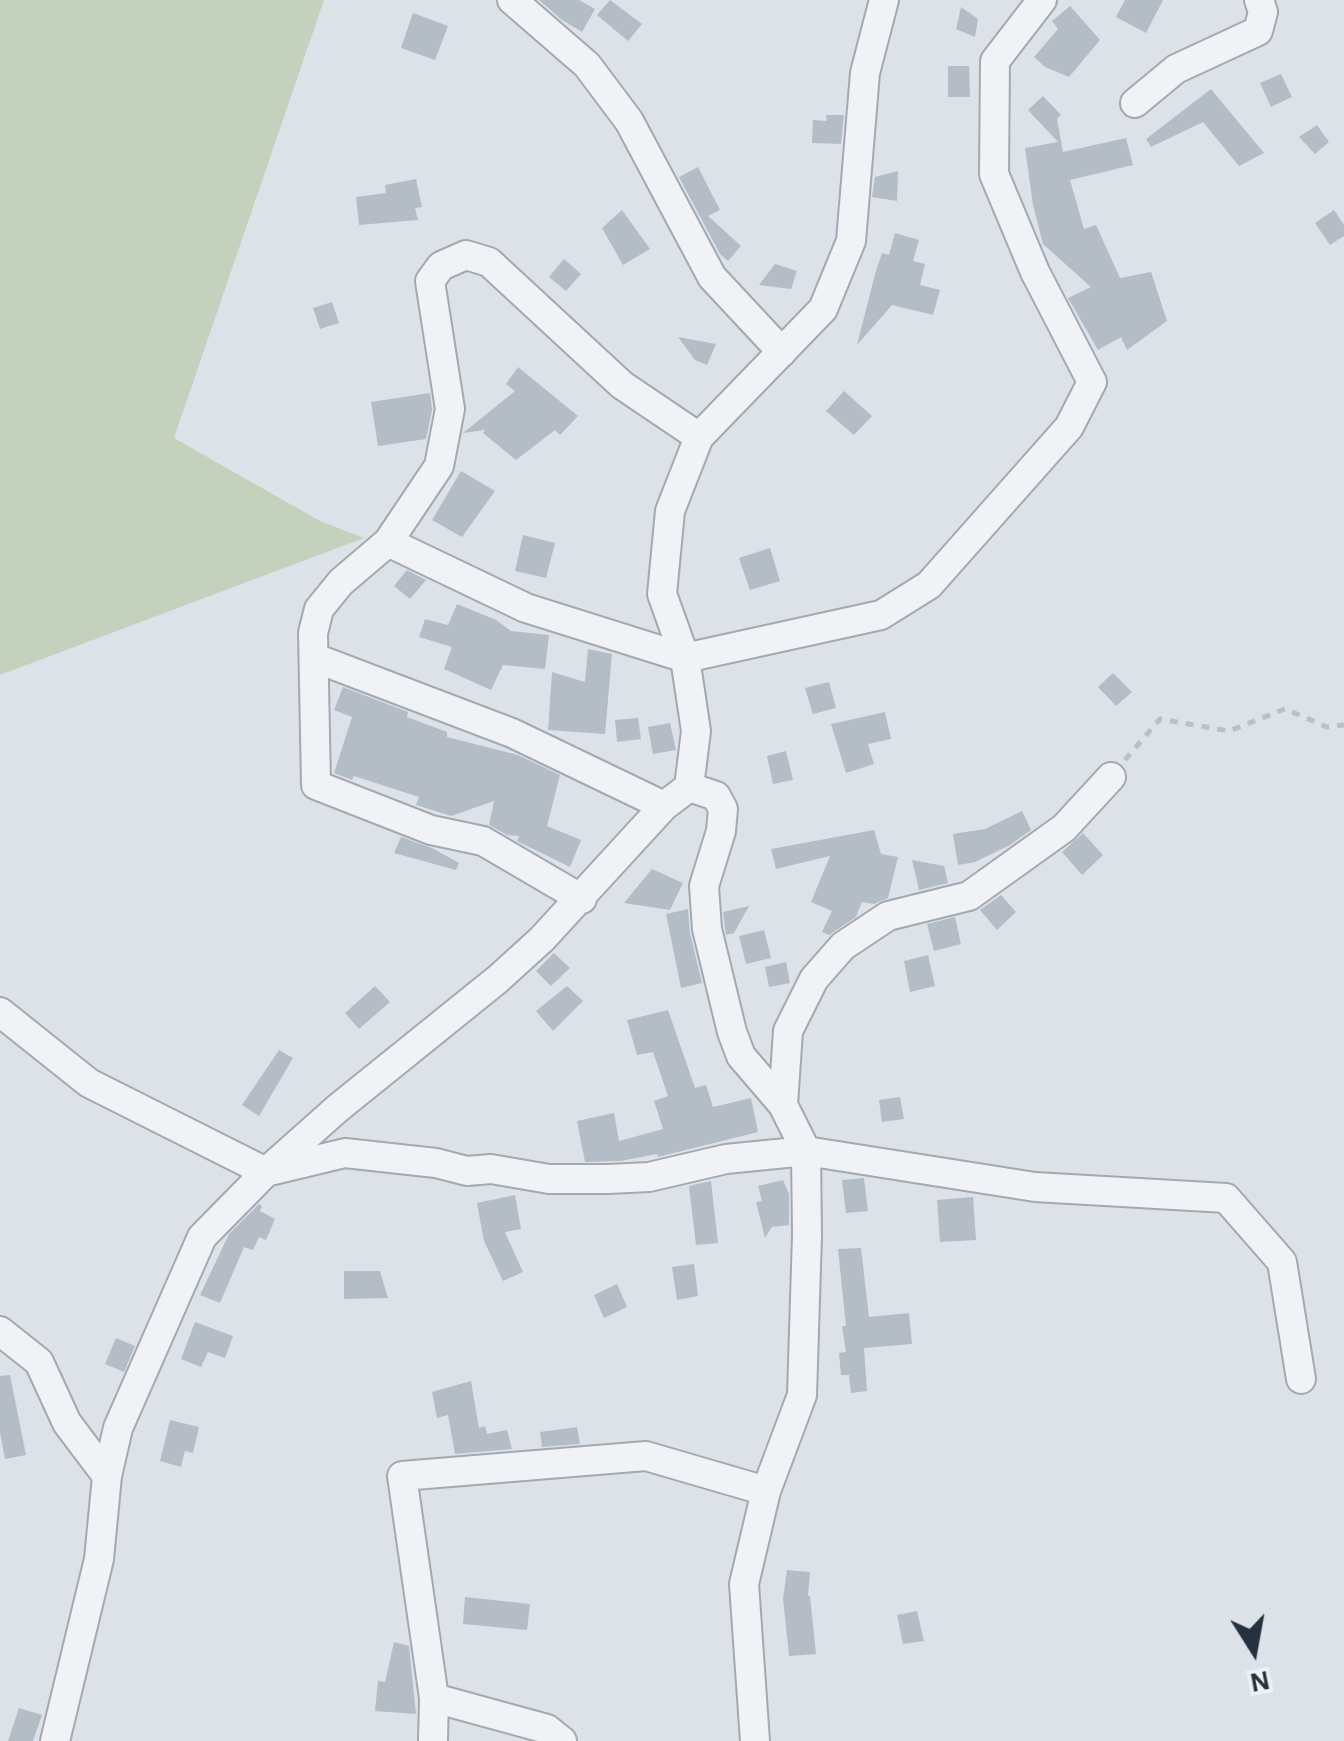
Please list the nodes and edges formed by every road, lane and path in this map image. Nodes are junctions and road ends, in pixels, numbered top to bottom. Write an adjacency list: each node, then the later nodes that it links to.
1 (512, 0): 6 (street)
2 (884, 0): 6 (street)
3 (1042, 0): 10 (street)
4 (1259, 0): 5 (street)
5 (1135, 103)
6 (782, 352): 7 (street)
7 (699, 437): 8 (street); 10 (street)
8 (388, 542): 9 (street); 10 (street)
9 (316, 658): 14 (street); 15 (street)
10 (685, 658): 13 (street)
11 (1344, 724): 12 (path)
12 (1111, 777): 17 (street)
13 (689, 787): 14 (street); 17 (street)
14 (664, 806): 15 (street)
15 (582, 898): 19 (street)
16 (0, 1012): 19 (street)
17 (783, 1105): 18 (street)
18 (806, 1151): 19 (street); 21 (street); 23 (street)
19 (266, 1172): 22 (street)
20 (0, 1331): 22 (street)
21 (1301, 1379)
22 (107, 1476): 25 (street)
23 (766, 1491): 24 (street); 28 (street)
24 (434, 1698): 26 (street); 27 (street)
25 (55, 1741)
26 (433, 1741)
27 (562, 1741)
28 (754, 1741)

